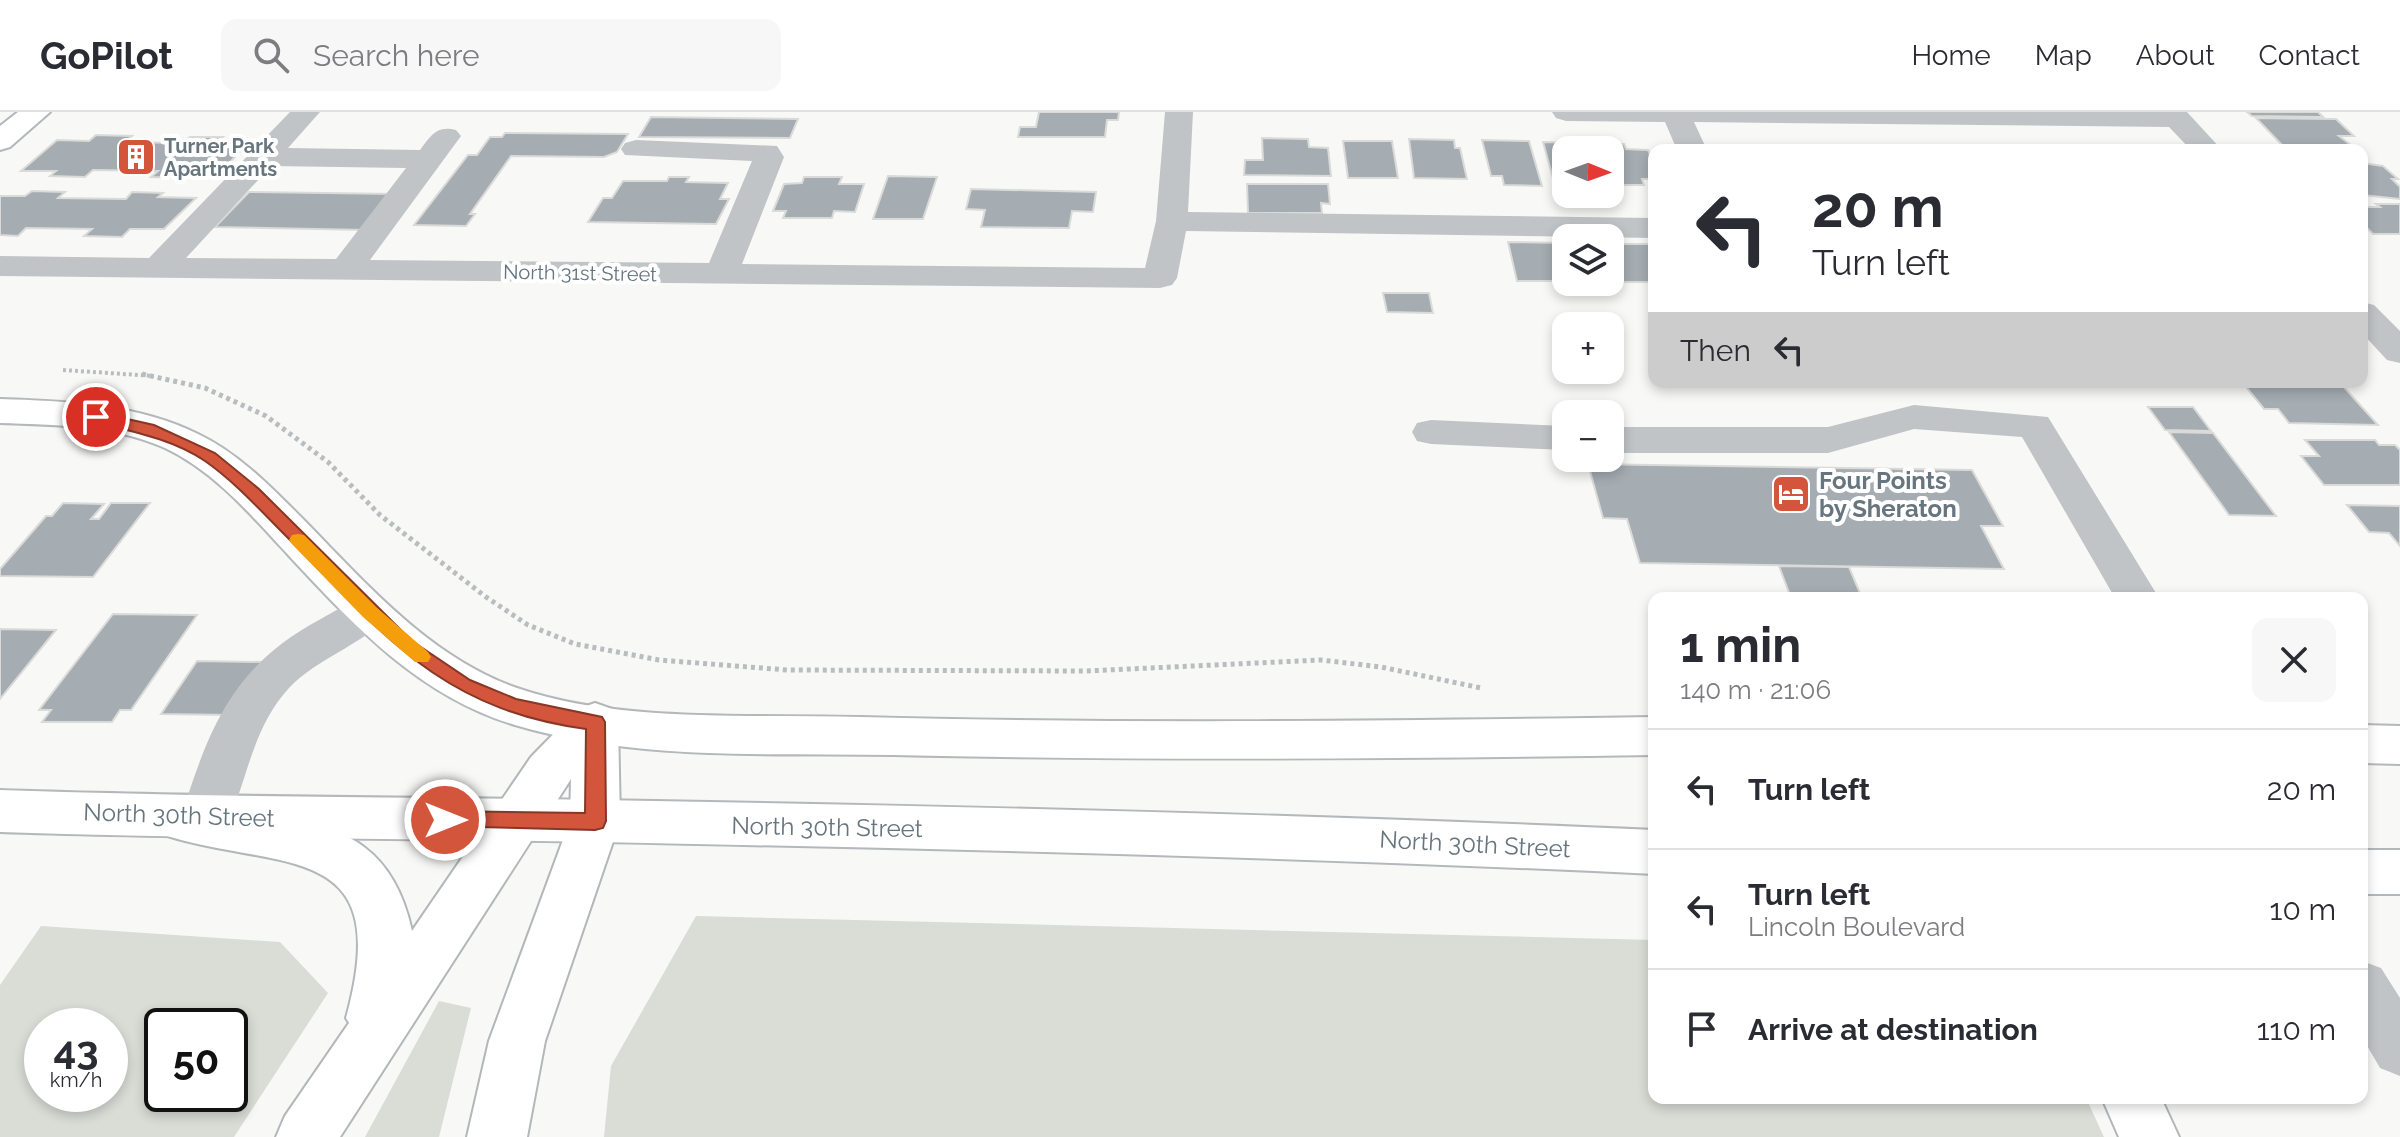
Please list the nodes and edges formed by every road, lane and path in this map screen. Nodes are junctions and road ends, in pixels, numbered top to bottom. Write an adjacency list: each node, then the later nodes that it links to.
1 (34, 112): 8 (main road); 9 (main road)
2 (306, 112): 12 (street)
3 (1179, 112): 14 (street)
4 (1566, 112): 5 (street)
5 (1675, 113): 6 (street); 10 (street)
6 (1922, 114): 7 (street)
7 (2174, 115): 11 (street)
8 (0, 133)
9 (0, 141)
10 (1689, 144)
11 (2201, 144)
12 (274, 146): 17 (street); 18 (street)
13 (636, 149): 19 (street)
14 (1172, 221): 15 (street); 19 (street, North 31st Street)
15 (1648, 228)
16 (0, 266): 17 (street, North 31st Street)
17 (158, 268): 18 (street, North 31st Street)
18 (345, 270): 19 (street, North 31st Street)
19 (721, 274)
20 (2368, 318): 21 (street)
21 (2400, 352)
22 (57, 370): 29 (path)
23 (3, 414): 28 (main road)
24 (1431, 432): 25 (street)
25 (1552, 437)
26 (1624, 440): 27 (street)
27 (2133, 592)
28 (369, 612): 30 (main road); 35 (street)
29 (1491, 690)
30 (595, 722): 31 (main road); 36 (main road); 37 (main road)
31 (1648, 736)
32 (2368, 744): 33 (main road)
33 (2400, 745)
34 (0, 811): 35 (main road, North 30th Street)
35 (189, 817): 36 (main road, North 30th Street); 42 (main road)
36 (516, 820): 37 (main road, North 30th Street); 42 (main road)
37 (595, 821): 38 (main road, North 30th Street); 46 (main road)
38 (1648, 852)
39 (2368, 872): 40 (main road)
40 (2400, 872)
41 (2368, 996): 43 (street)
42 (366, 1047): 45 (main road)
43 (2400, 1049)
44 (2134, 1104): 47 (main road)
45 (306, 1137)
46 (497, 1137)
47 (2149, 1137)

